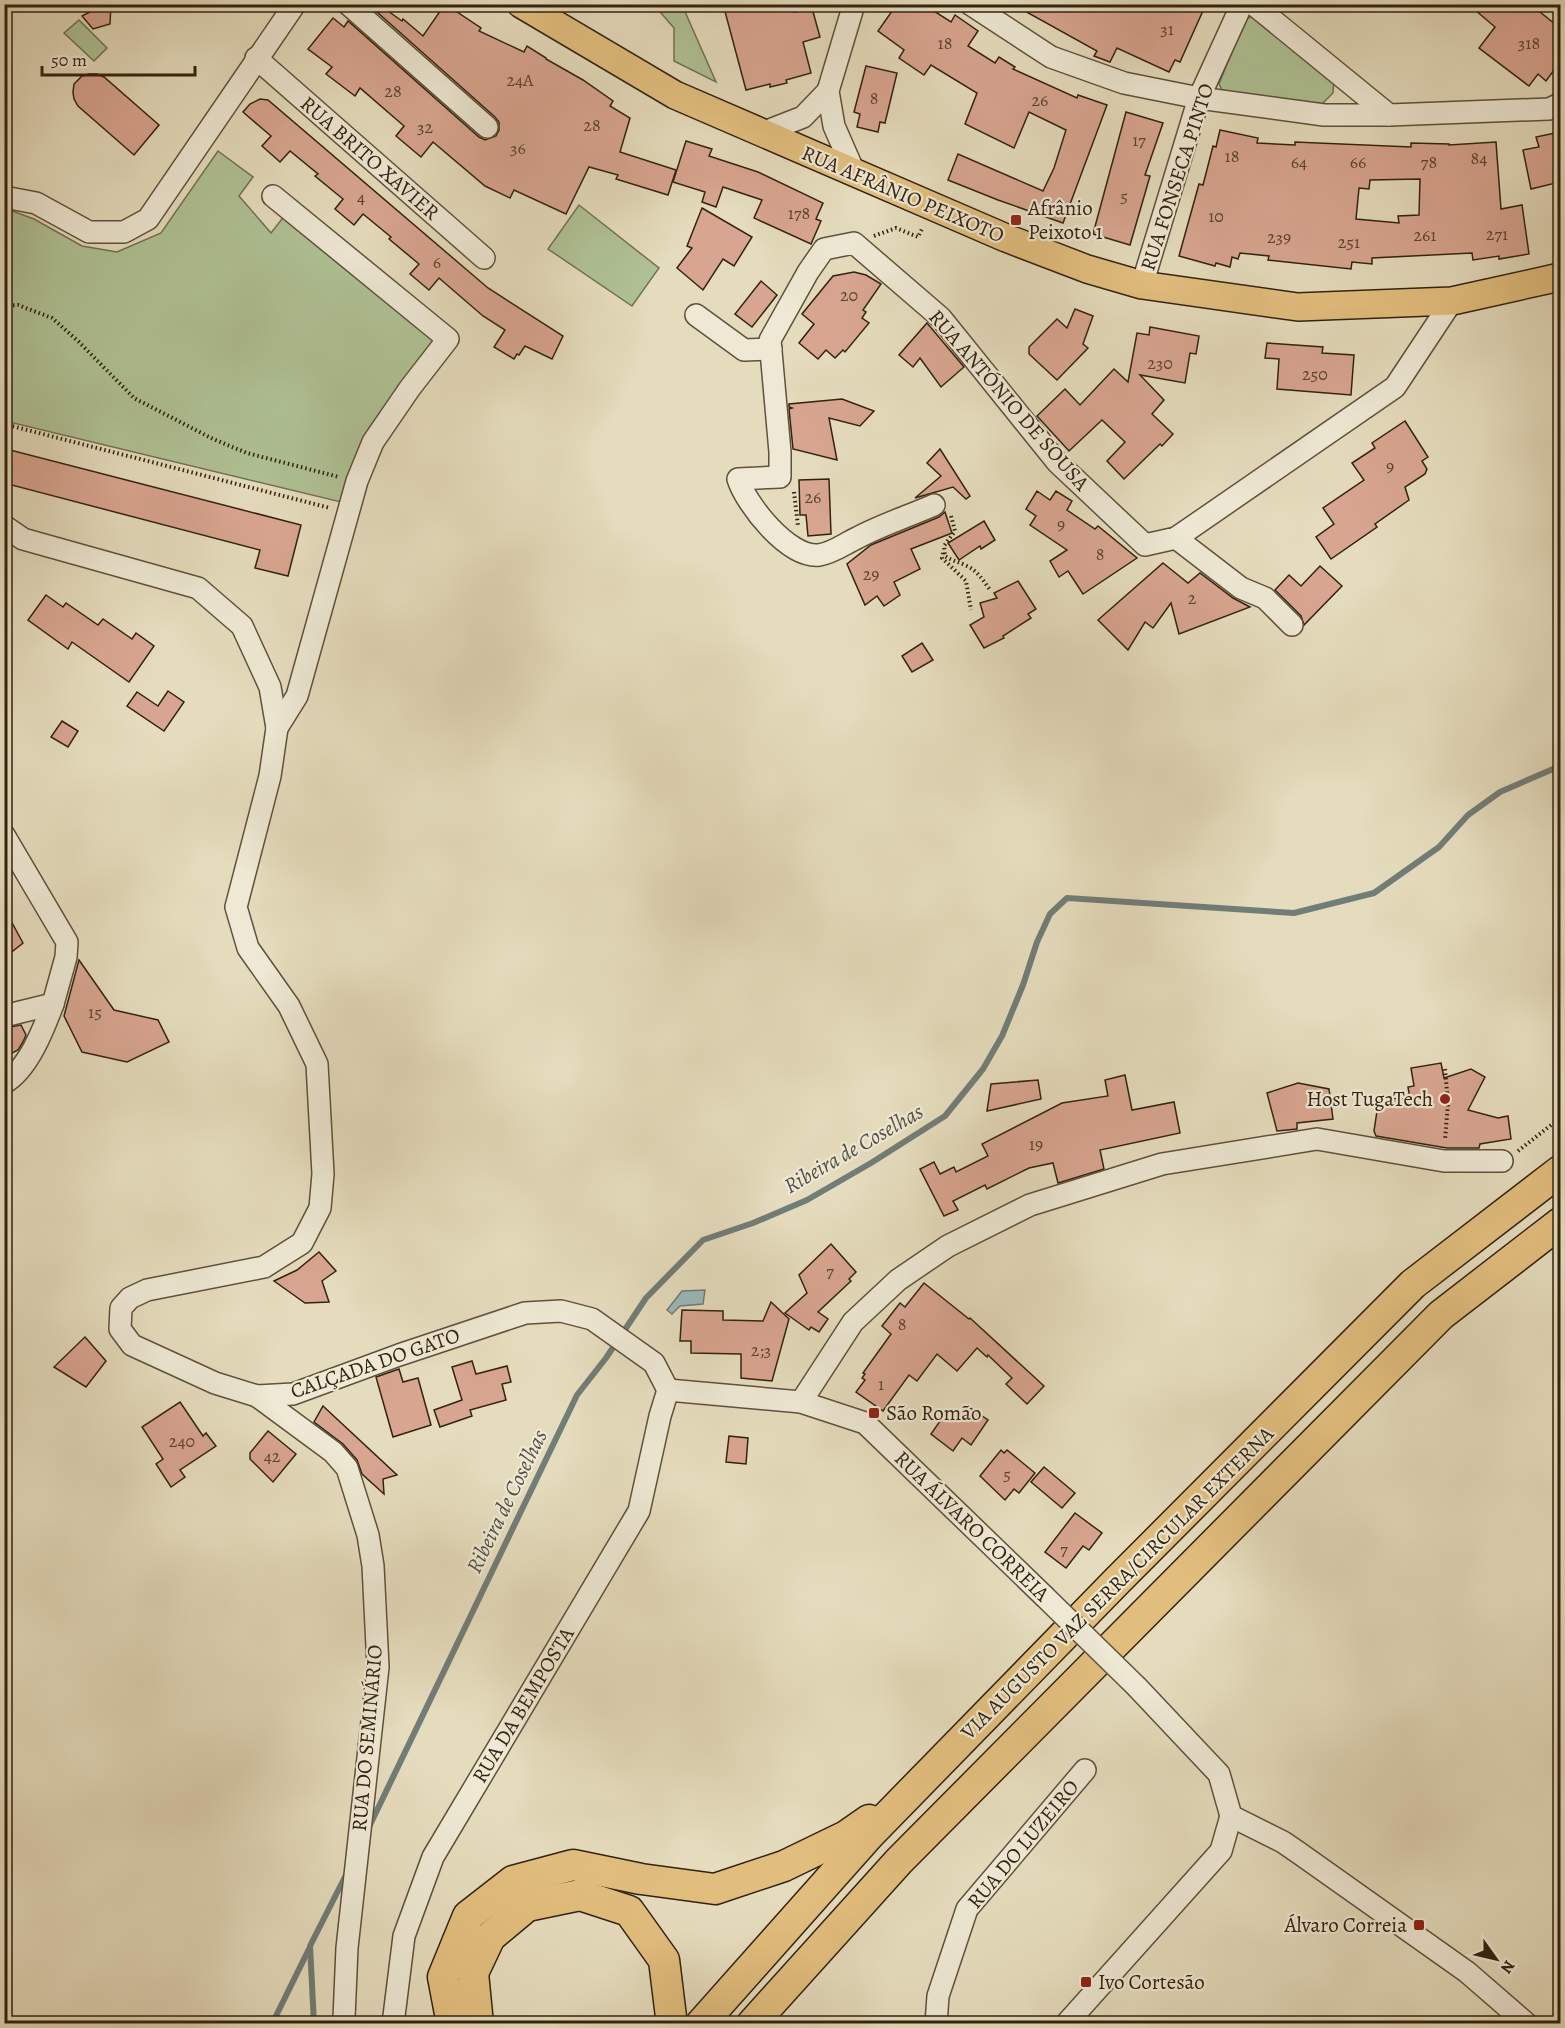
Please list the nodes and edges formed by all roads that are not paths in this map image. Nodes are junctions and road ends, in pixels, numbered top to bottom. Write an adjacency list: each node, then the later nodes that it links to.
1 (295, 4): 8 (street)
2 (348, 4): 13 (street)
3 (520, 4): 14 (main road, RUA AFRÂNIO PEIXOTO)
4 (854, 4): 9 (street)
5 (970, 4): 10 (street)
6 (1242, 4): 10 (street, RUA FONSECA PINTO)
7 (1253, 4): 12 (street)
8 (256, 58): 17 (street); 18 (street, RUA BRITO XAVIER)
9 (828, 91): 14 (street); 15 (street)
10 (1199, 98): 12 (street); 20 (street, RUA FONSECA PINTO)
11 (1560, 104): 12 (street)
12 (1389, 115)
13 (487, 127)
14 (762, 133): 15 (main road, RUA AFRÂNIO PEIXOTO)
15 (855, 174): 20 (main road, RUA AFRÂNIO PEIXOTO)
16 (273, 196): 28 (street)
17 (4, 197)
18 (484, 258)
19 (1560, 278): 21 (main road, RUA AFRÂNIO PEIXOTO)
20 (1142, 285): 21 (main road, RUA AFRÂNIO PEIXOTO)
21 (1452, 301): 26 (street, RUA ANTÓNIO DE SOUSA)
22 (696, 315): 23 (street)
23 (771, 349): 24 (street, RUA ANTÓNIO DE SOUSA); 26 (street, RUA ANTÓNIO DE SOUSA)
24 (934, 505)
25 (4, 526): 28 (street, CALÇADA DO GATO)
26 (1176, 537): 27 (street)
27 (1292, 625)
28 (277, 728): 37 (street, CALÇADA DO GATO)
29 (4, 835): 30 (street)
30 (53, 1004): 31 (street); 32 (street)
31 (4, 1016)
32 (4, 1083)
33 (1502, 1161): 38 (street)
34 (1560, 1171): 40 (highway, VIA AUGUSTO VAZ SERRA/CIRCULAR EXTERNA)
35 (1560, 1223): 42 (highway, VIA AUGUSTO VAZ SERRA/CIRCULAR EXTERNA)
36 (668, 1390): 37 (street, CALÇADA DO GATO); 38 (street, RUA ÁLVARO CORREIA); 44 (street, RUA DA BEMPOSTA)
37 (257, 1396): 43 (street, RUA DO SEMINÁRIO)
38 (801, 1402): 41 (street, RUA ÁLVARO CORREIA, bridge)
39 (1085, 1770): 51 (street, RUA DO LUZEIRO)
40 (923, 1781): 45 (highway); 48 (highway, VIA AUGUSTO VAZ SERRA/CIRCULAR EXTERNA)
41 (1231, 1816): 52 (street); 53 (street)
42 (793, 1977): 49 (highway, VIA AUGUSTO VAZ SERRA/CIRCULAR EXTERNA); 50 (highway)
43 (344, 2018)
44 (393, 2024)
45 (452, 2024)
46 (478, 2024): 47 (highway)
47 (669, 2024)
48 (701, 2024)
49 (752, 2024)
50 (768, 2024)
51 (936, 2024)
52 (1065, 2024)
53 (1527, 2024)

